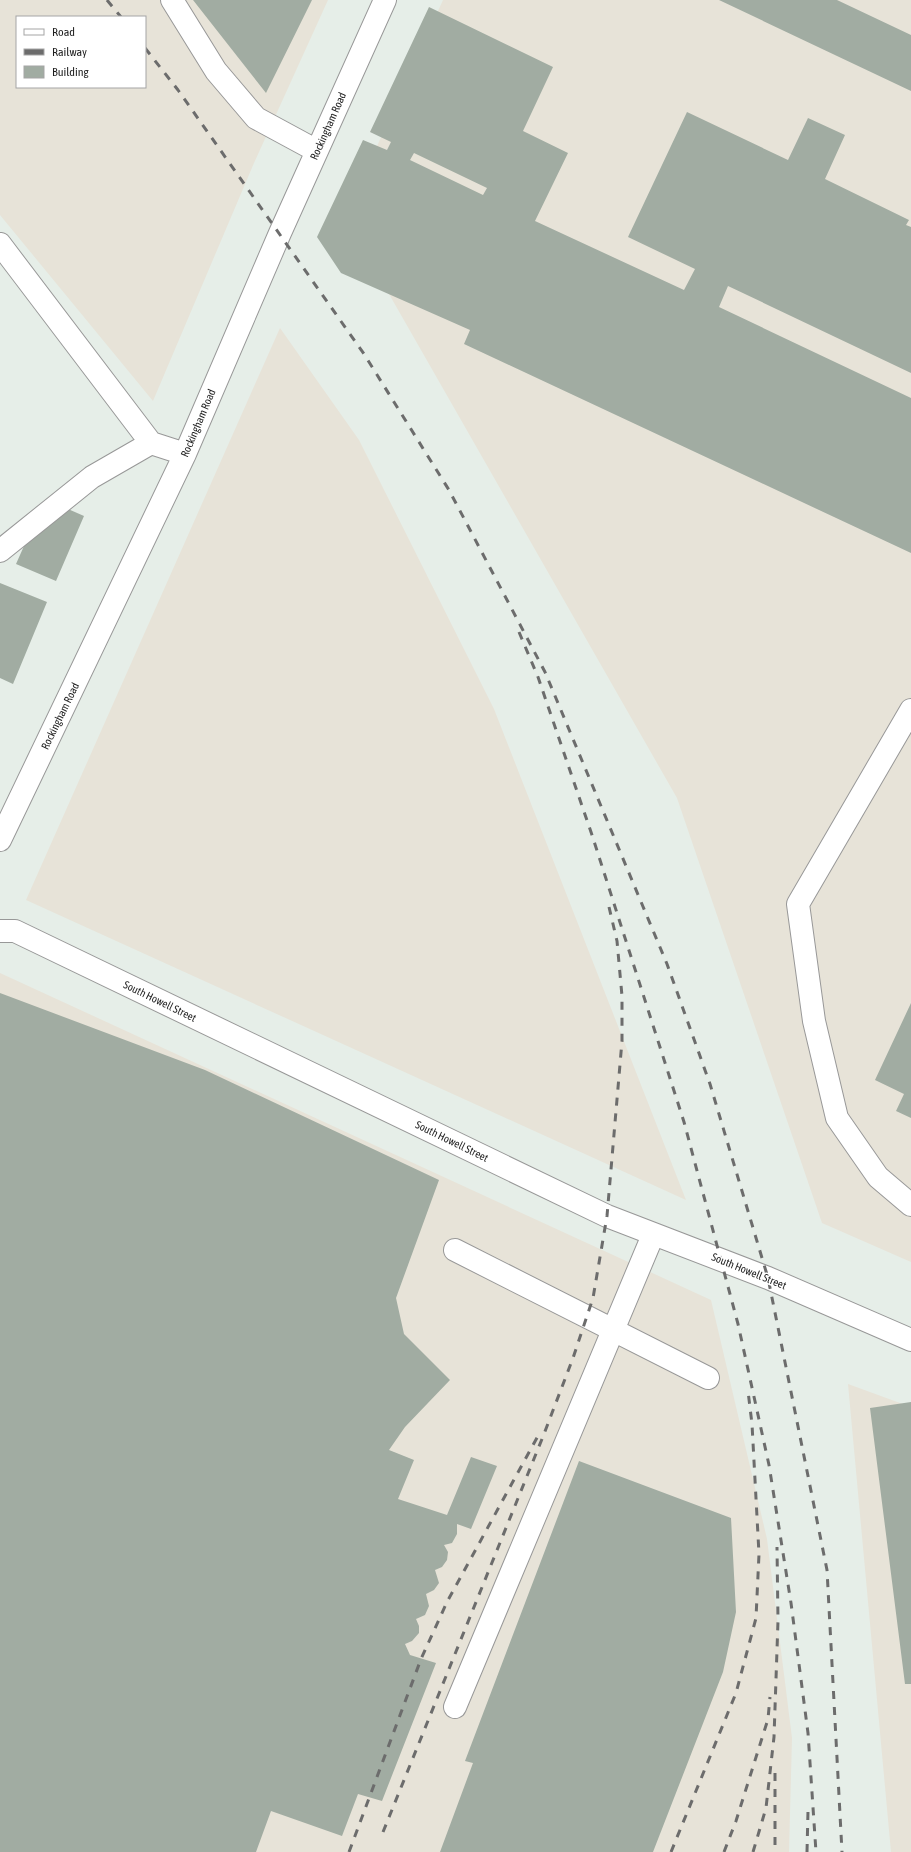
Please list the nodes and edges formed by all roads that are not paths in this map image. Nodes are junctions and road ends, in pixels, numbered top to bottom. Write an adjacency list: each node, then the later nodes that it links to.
1 (172, 0): 3 (street)
2 (385, 0): 3 (street, Rockingham Road)
3 (317, 151): 6 (street, Rockingham Road)
4 (0, 244): 5 (street)
5 (151, 443): 6 (street); 7 (street)
6 (185, 454): 9 (street, Rockingham Road)
7 (0, 551)
8 (911, 710): 11 (street)
9 (0, 840)
10 (0, 931): 12 (street, South Howell Street)
11 (911, 1205)
12 (653, 1235): 14 (street); 15 (street, South Howell Street)
13 (455, 1250): 14 (street)
14 (613, 1329): 16 (street); 17 (street)
15 (911, 1340)
16 (708, 1378)
17 (455, 1707)

